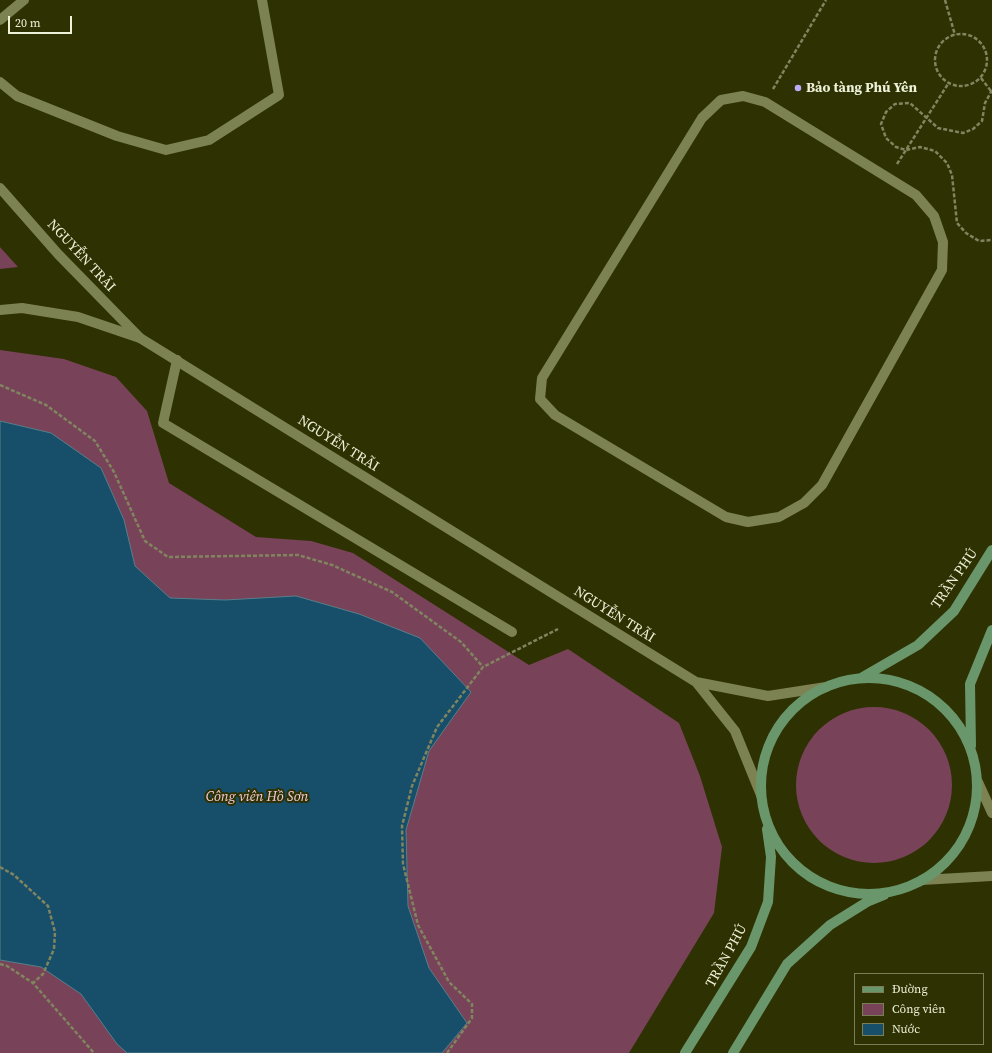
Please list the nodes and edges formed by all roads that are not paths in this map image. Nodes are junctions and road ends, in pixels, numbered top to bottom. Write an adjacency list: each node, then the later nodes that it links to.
1 (24, 0): 3 (street)
2 (262, 0): 4 (street)
3 (0, 20)
4 (0, 82)
5 (888, 178): 5 (street)
6 (0, 188): 8 (street, NGUYỄN TRÃI)
7 (0, 310): 8 (street)
8 (140, 338): 9 (street, NGUYỄN TRÃI)
9 (177, 360): 12 (street); 14 (street, NGUYỄN TRÃI)
10 (992, 550): 13 (main road, TRẦN PHÚ)
11 (992, 630): 16 (main road, TRẦN PHÚ)
12 (512, 632)
13 (861, 678): 15 (main road, TRẦN PHÚ); 16 (main road, TRẦN PHÚ)
14 (696, 682): 15 (street); 18 (street)
15 (826, 687): 18 (main road, TRẦN PHÚ)
16 (971, 748): 17 (main road, TRẦN PHÚ)
17 (978, 782): 19 (street); 22 (main road, TRẦN PHÚ)
18 (761, 795): 20 (main road, TRẦN PHÚ)
19 (992, 813)
20 (766, 817): 23 (main road, TRẦN PHÚ); 24 (main road, TRẦN PHÚ)
21 (992, 876): 22 (street)
22 (922, 880): 23 (main road, TRẦN PHÚ)
23 (899, 889): 25 (main road, TRẦN PHÚ)
24 (686, 1053)
25 (733, 1053)

